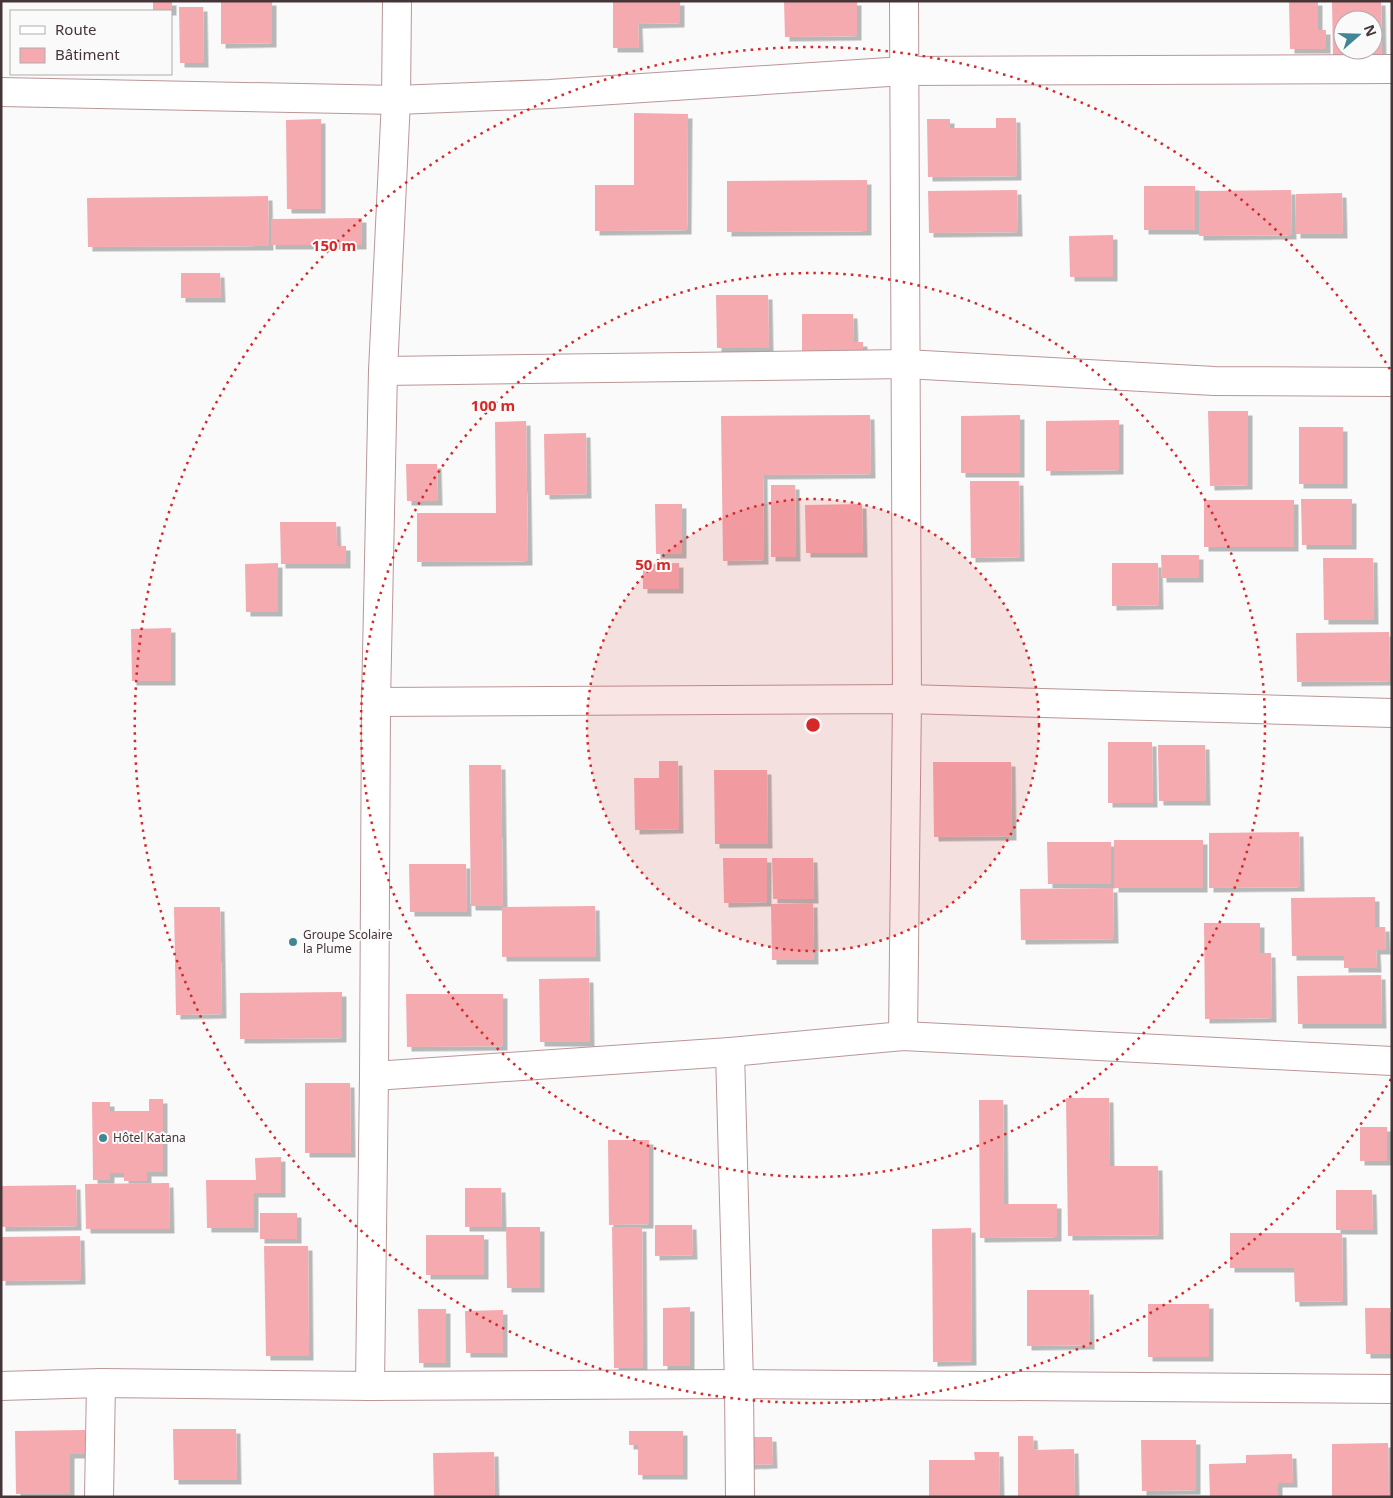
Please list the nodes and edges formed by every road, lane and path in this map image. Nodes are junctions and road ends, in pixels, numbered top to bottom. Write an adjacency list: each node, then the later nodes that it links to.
1 (397, 1): 6 (street)
2 (904, 1): 4 (street)
3 (1392, 70): 4 (street)
4 (904, 71): 6 (street); 7 (street)
5 (1, 92): 6 (street)
6 (396, 100): 8 (street)
7 (906, 364): 8 (street); 9 (street); 10 (street)
8 (383, 371): 11 (street)
9 (1392, 382)
10 (907, 699): 11 (street); 12 (street); 13 (street)
11 (376, 702): 16 (street)
12 (1392, 713)
13 (903, 1036): 14 (street); 15 (street)
14 (730, 1052): 16 (street); 18 (street)
15 (1392, 1061)
16 (374, 1076): 20 (street)
17 (101, 1383): 19 (street); 20 (street); 22 (street)
18 (739, 1384): 20 (street); 21 (street); 23 (street)
19 (1, 1386)
20 (370, 1386)
21 (1392, 1389)
22 (99, 1497)
23 (740, 1497)

